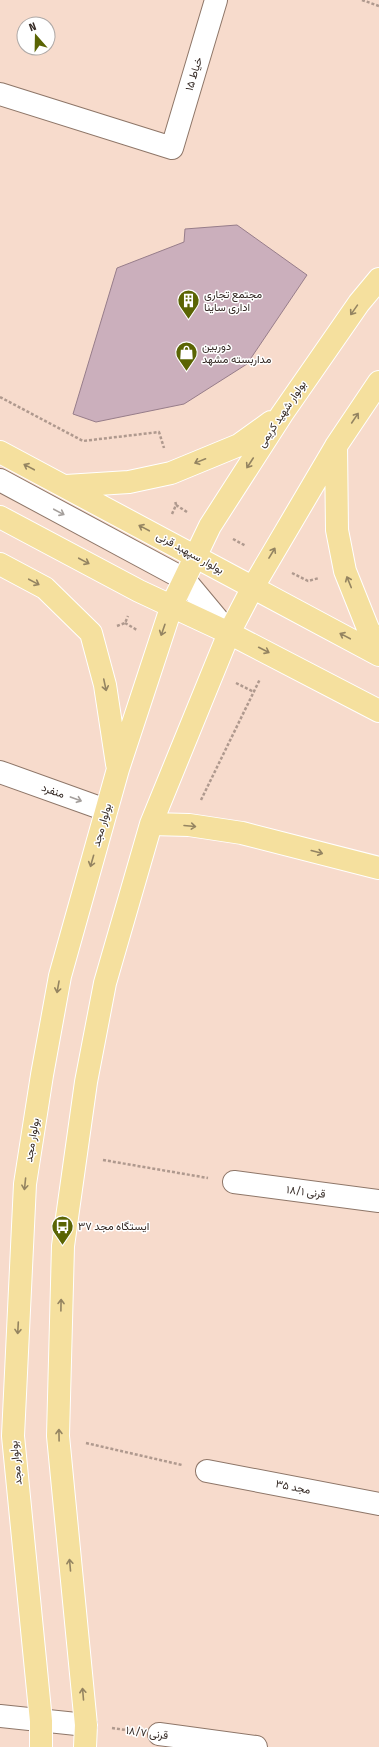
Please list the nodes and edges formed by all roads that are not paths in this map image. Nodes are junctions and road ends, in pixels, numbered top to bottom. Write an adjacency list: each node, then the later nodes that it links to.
1 (216, 0): 2 (street, خیاط ۱۵)
2 (0, 94)
3 (379, 279): 5 (main road, بولوار شهید کریمی, one-way to 5)
4 (379, 382): 6 (main road, one-way to 4)
5 (282, 414): 9 (main road, one-way to 9); 11 (main road, بولوار شهید کریمی, one-way to 11)
6 (336, 446): 14 (main road, one-way to 6); 17 (main road, one-way to 6)
7 (0, 452): 9 (main road, بولوار سپهبد قرنی, one-way to 7)
8 (0, 480): 13 (street, one-way to 13)
9 (66, 486): 11 (main road, بولوار سپهبد قرنی, one-way to 9)
10 (0, 516): 15 (main road, one-way to 15)
11 (195, 556): 13 (main road, بولوار مجد); 14 (main road, بولوار سپهبد قرنی)
12 (0, 564): 20 (main road, one-way to 20)
13 (184, 578): 15 (main road, بولوار مجد); 16 (street)
14 (253, 587): 16 (main road); 18 (main road, بولوار سپهبد قرنی, one-way to 14)
15 (172, 605): 16 (main road); 20 (main road, بولوار مجد, one-way to 20)
16 (229, 633): 19 (main road, one-way to 19); 23 (main road)
17 (379, 640)
18 (379, 655)
19 (379, 711)
20 (118, 769): 22 (main road, بولوار مجد)
21 (0, 772): 22 (street, منفرد, one-way to 22)
22 (106, 810): 30 (main road, بولوار مجد, one-way to 30)
23 (151, 824): 24 (main road, one-way to 24); 31 (main road, one-way to 23)
24 (379, 868)
25 (234, 1182): 26 (street, قرنی ۱۸/۱)
26 (379, 1201)
27 (207, 1471): 28 (street, مجد ۳۵)
28 (379, 1504)
29 (0, 1716): 30 (street)
30 (41, 1721): 31 (street); 33 (main road, بولوار مجد)
31 (86, 1725): 34 (main road)
32 (159, 1734): 35 (street, قرنی ۱۸/۷)
33 (41, 1747)
34 (86, 1747)
35 (256, 1747)

